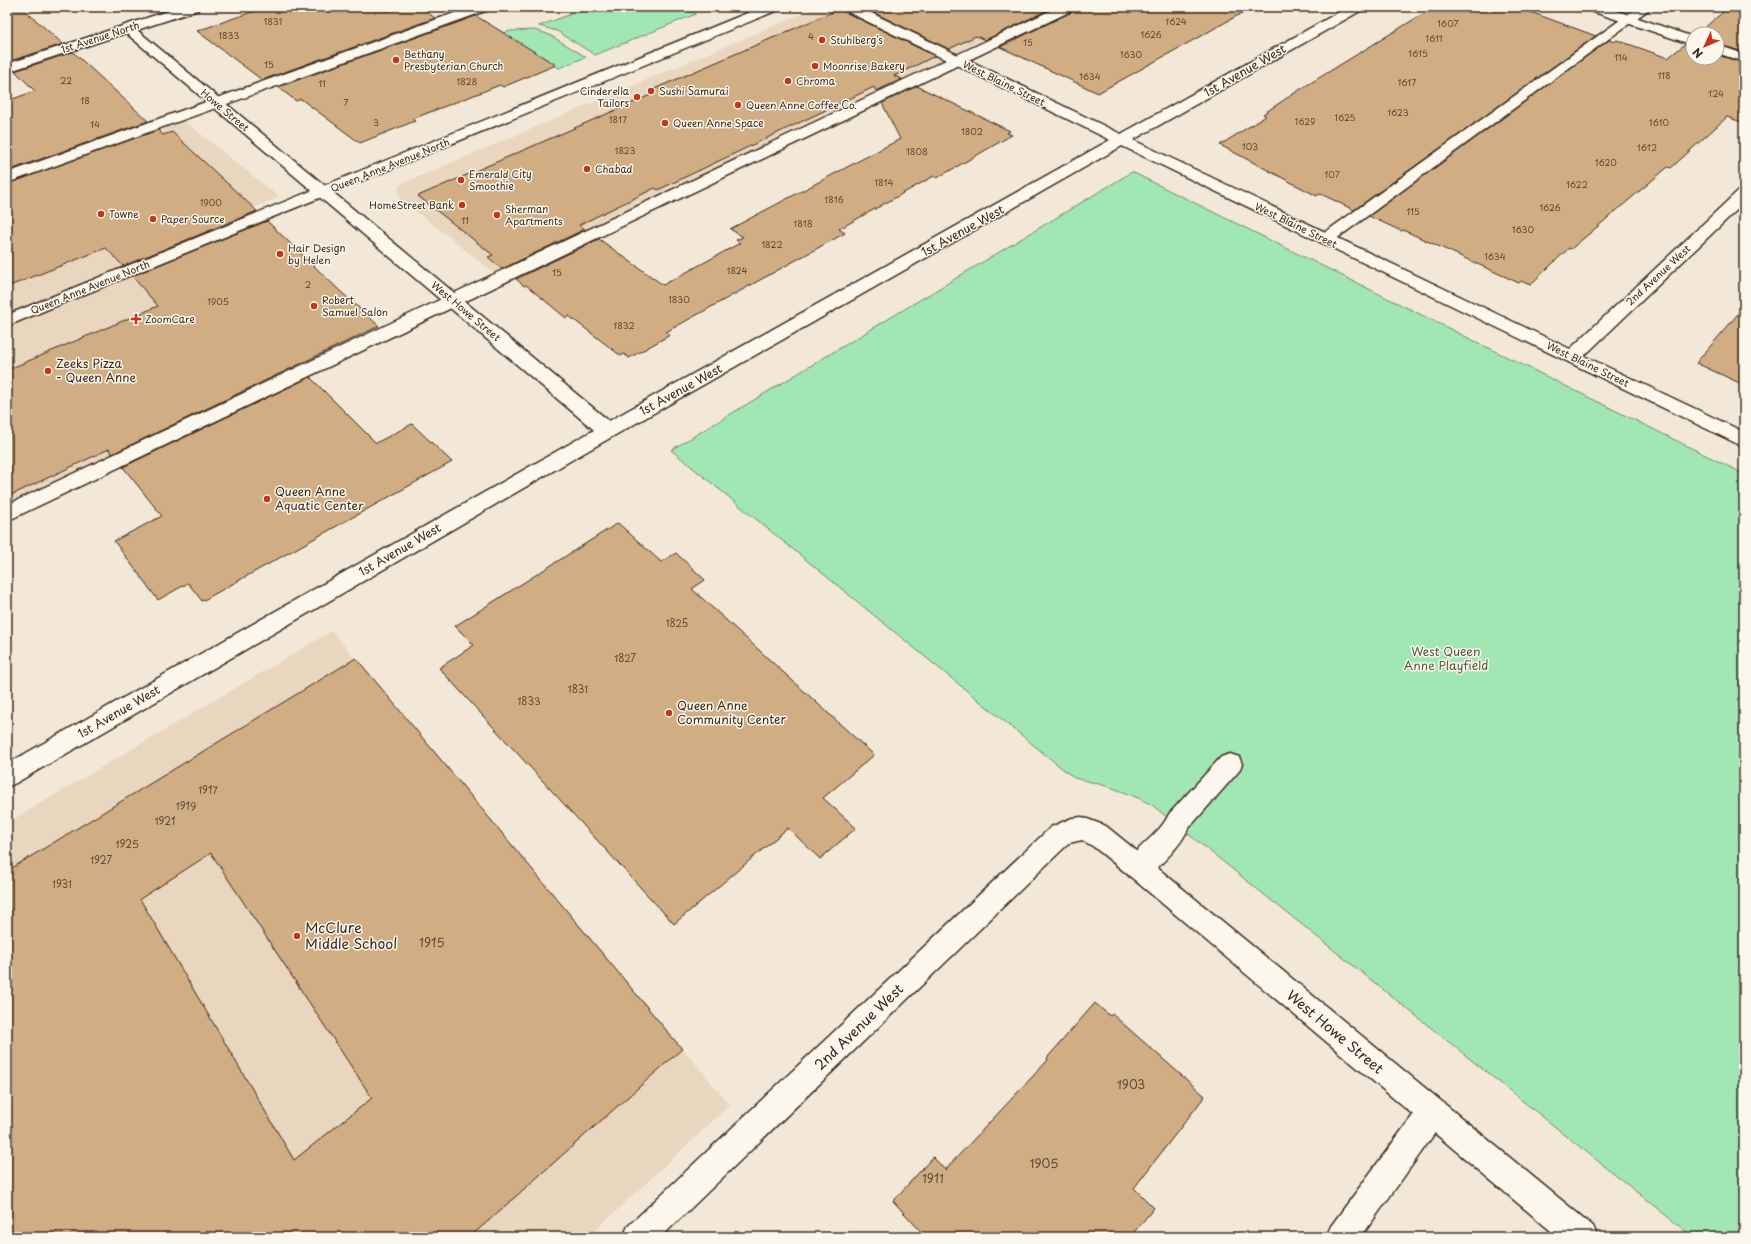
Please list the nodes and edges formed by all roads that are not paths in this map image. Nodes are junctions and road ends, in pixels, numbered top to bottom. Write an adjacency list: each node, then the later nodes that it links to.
1 (193, 7): 10 (street, 1st Avenue North)
2 (483, 7): 16 (street)
3 (773, 7): 19 (street, Queen Anne Avenue North)
4 (849, 7): 14 (street, West Blaine Street)
5 (1068, 7): 14 (street)
6 (1357, 7): 17 (street, 1st Avenue West)
7 (1593, 7): 9 (street)
8 (1646, 7): 9 (street)
9 (1629, 20): 11 (street); 21 (street)
10 (127, 28): 15 (street, 1st Avenue North); 16 (street, Howe Street)
11 (1685, 38)
12 (1725, 52): 13 (street)
13 (1744, 58)
14 (957, 60): 17 (street, West Blaine Street); 22 (street)
15 (7, 68)
16 (216, 102): 18 (street); 19 (street, Howe Street)
17 (1123, 141): 21 (street, West Blaine Street); 25 (street, 1st Avenue West)
18 (7, 178)
19 (323, 192): 22 (street, West Howe Street); 23 (street, Queen Anne Avenue North)
20 (1744, 194): 24 (street, 2nd Avenue West)
21 (1326, 240): 24 (street, West Blaine Street)
22 (454, 301): 25 (street, West Howe Street); 27 (street)
23 (7, 321)
24 (1572, 357): 26 (street, West Blaine Street)
25 (608, 431): 29 (street, 1st Avenue West)
26 (1744, 440)
27 (7, 514)
28 (1230, 764): 31 (street)
29 (7, 776)
30 (1085, 829): 31 (street, West Howe Street); 33 (street, 2nd Avenue West)
31 (1138, 868): 32 (street, West Howe Street)
32 (1432, 1113): 34 (street); 35 (street, West Howe Street)
33 (639, 1237)
34 (1342, 1237)
35 (1582, 1237)

